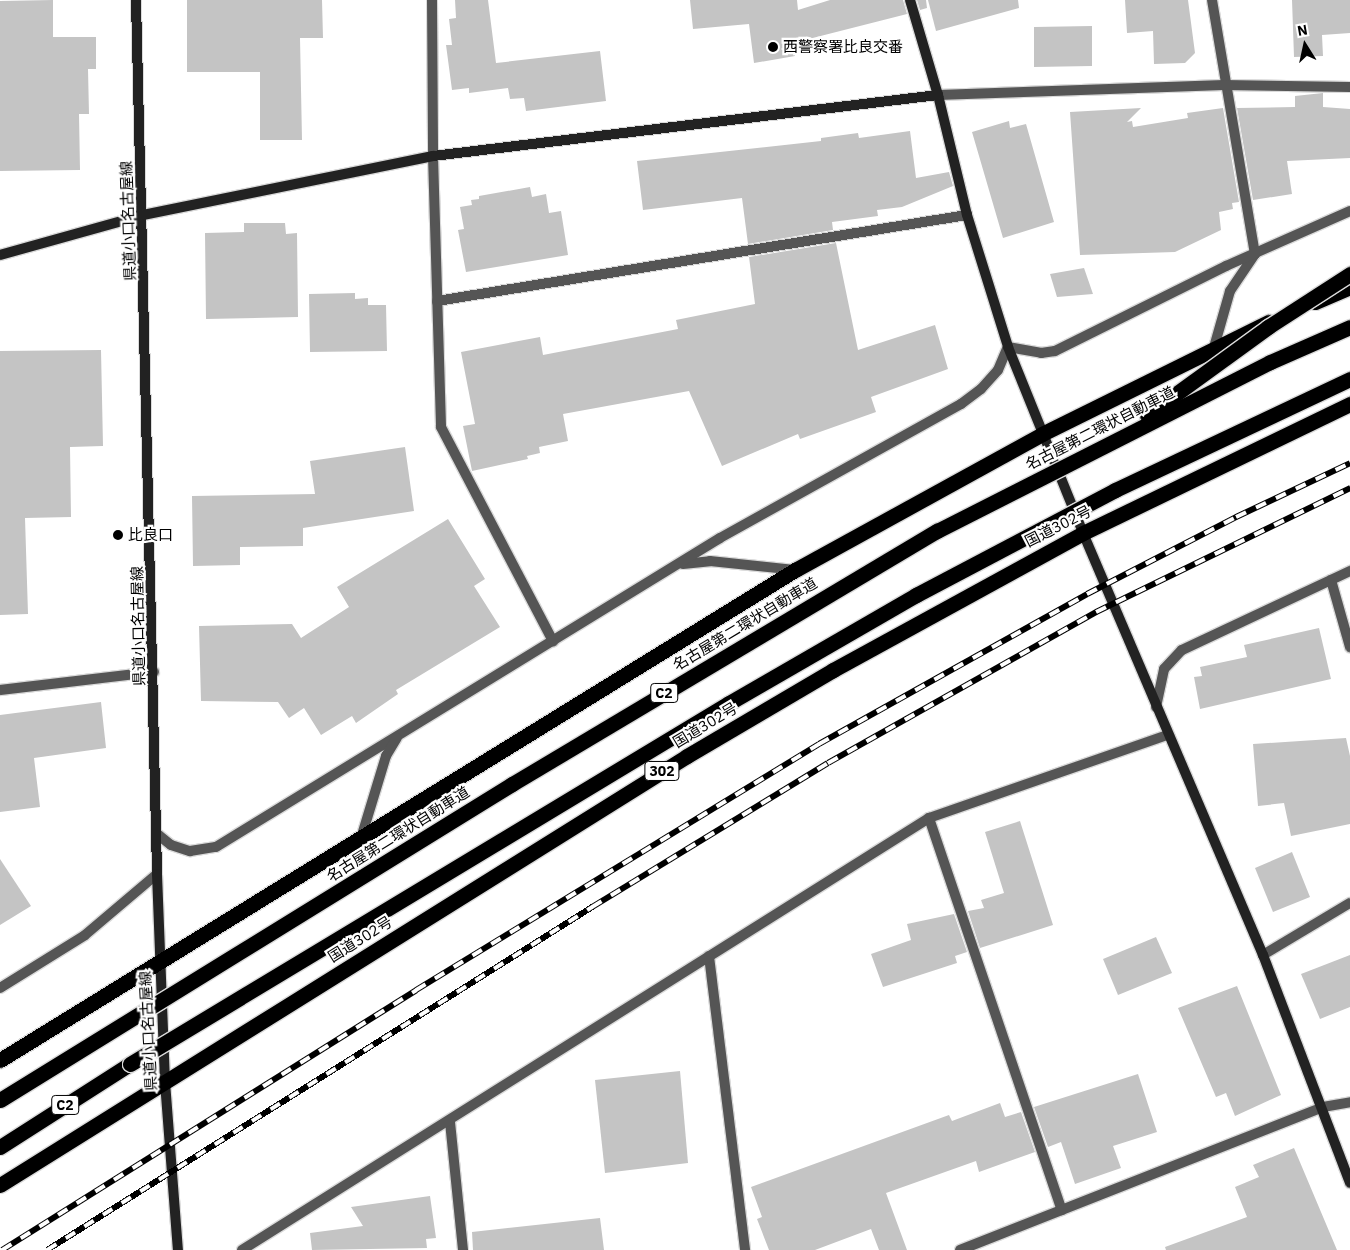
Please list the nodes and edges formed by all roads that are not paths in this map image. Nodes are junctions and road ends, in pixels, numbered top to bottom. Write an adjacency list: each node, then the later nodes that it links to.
1 (136, 0): 10 (street, 県道小口名古屋線)
2 (432, 0): 8 (street)
3 (910, 0): 7 (street)
4 (1212, 0): 5 (street)
5 (1224, 85): 6 (street); 7 (street); 12 (street)
6 (1350, 87)
7 (938, 95): 8 (street); 11 (street)
8 (433, 156): 10 (street); 16 (street)
9 (1350, 211): 12 (street)
10 (143, 215): 13 (street); 32 (street, 県道小口名古屋線)
11 (967, 215): 16 (street); 18 (street)
12 (1254, 254): 18 (street); 19 (street)
13 (0, 255)
14 (1350, 274): 23 (highway, bridge)
15 (1350, 287): 19 (highway)
16 (437, 301): 30 (street)
17 (1350, 327): 23 (highway, 名古屋第二環状自動車道 / C2, bridge)
18 (1008, 347): 22 (street); 25 (street)
19 (1214, 347): 22 (highway)
20 (1350, 379): 52 (highway, C2, bridge)
21 (1350, 404): 24 (highway, 国道302号 / 302)
22 (1042, 434): 24 (street); 26 (highway)
23 (1109, 442): 48 (highway, 名古屋第二環状自動車道 / C2, bridge)
24 (1083, 532): 34 (street); 47 (highway, 国道302号 / 302)
25 (675, 566): 26 (street); 30 (street)
26 (795, 570): 39 (highway)
27 (1350, 571): 28 (street)
28 (1331, 580): 29 (street); 34 (street)
29 (1348, 630): 31 (street)
30 (553, 641): 35 (street)
31 (1350, 647)
32 (154, 672): 33 (street); 38 (street, 県道小口名古屋線)
33 (0, 690)
34 (1156, 707): 36 (street)
35 (400, 734): 38 (street); 39 (street)
36 (1168, 735): 37 (street); 42 (street)
37 (929, 818): 43 (street); 57 (street)
38 (156, 833): 40 (street, 県道小口名古屋線)
39 (362, 835): 44 (highway)
40 (157, 874): 44 (street, 県道小口名古屋線); 45 (street)
41 (1350, 903): 42 (street)
42 (1263, 955): 50 (street)
43 (709, 956): 51 (street); 61 (street)
44 (160, 959): 46 (highway); 47 (street, 県道小口名古屋線)
45 (0, 988)
46 (0, 1060)
47 (165, 1082): 56 (highway, 国道302号 / 302); 58 (street, 県道小口名古屋線)
48 (0, 1100)
49 (1350, 1102): 50 (street)
50 (1323, 1106): 55 (street); 57 (street)
51 (450, 1122): 59 (street); 60 (street)
52 (32, 1126): 53 (highway, C2); 54 (highway)
53 (0, 1147)
54 (0, 1153)
55 (1350, 1183)
56 (0, 1185)
57 (1062, 1210): 62 (street)
58 (178, 1250)
59 (242, 1250)
60 (463, 1250)
61 (745, 1250)
62 (960, 1250)

